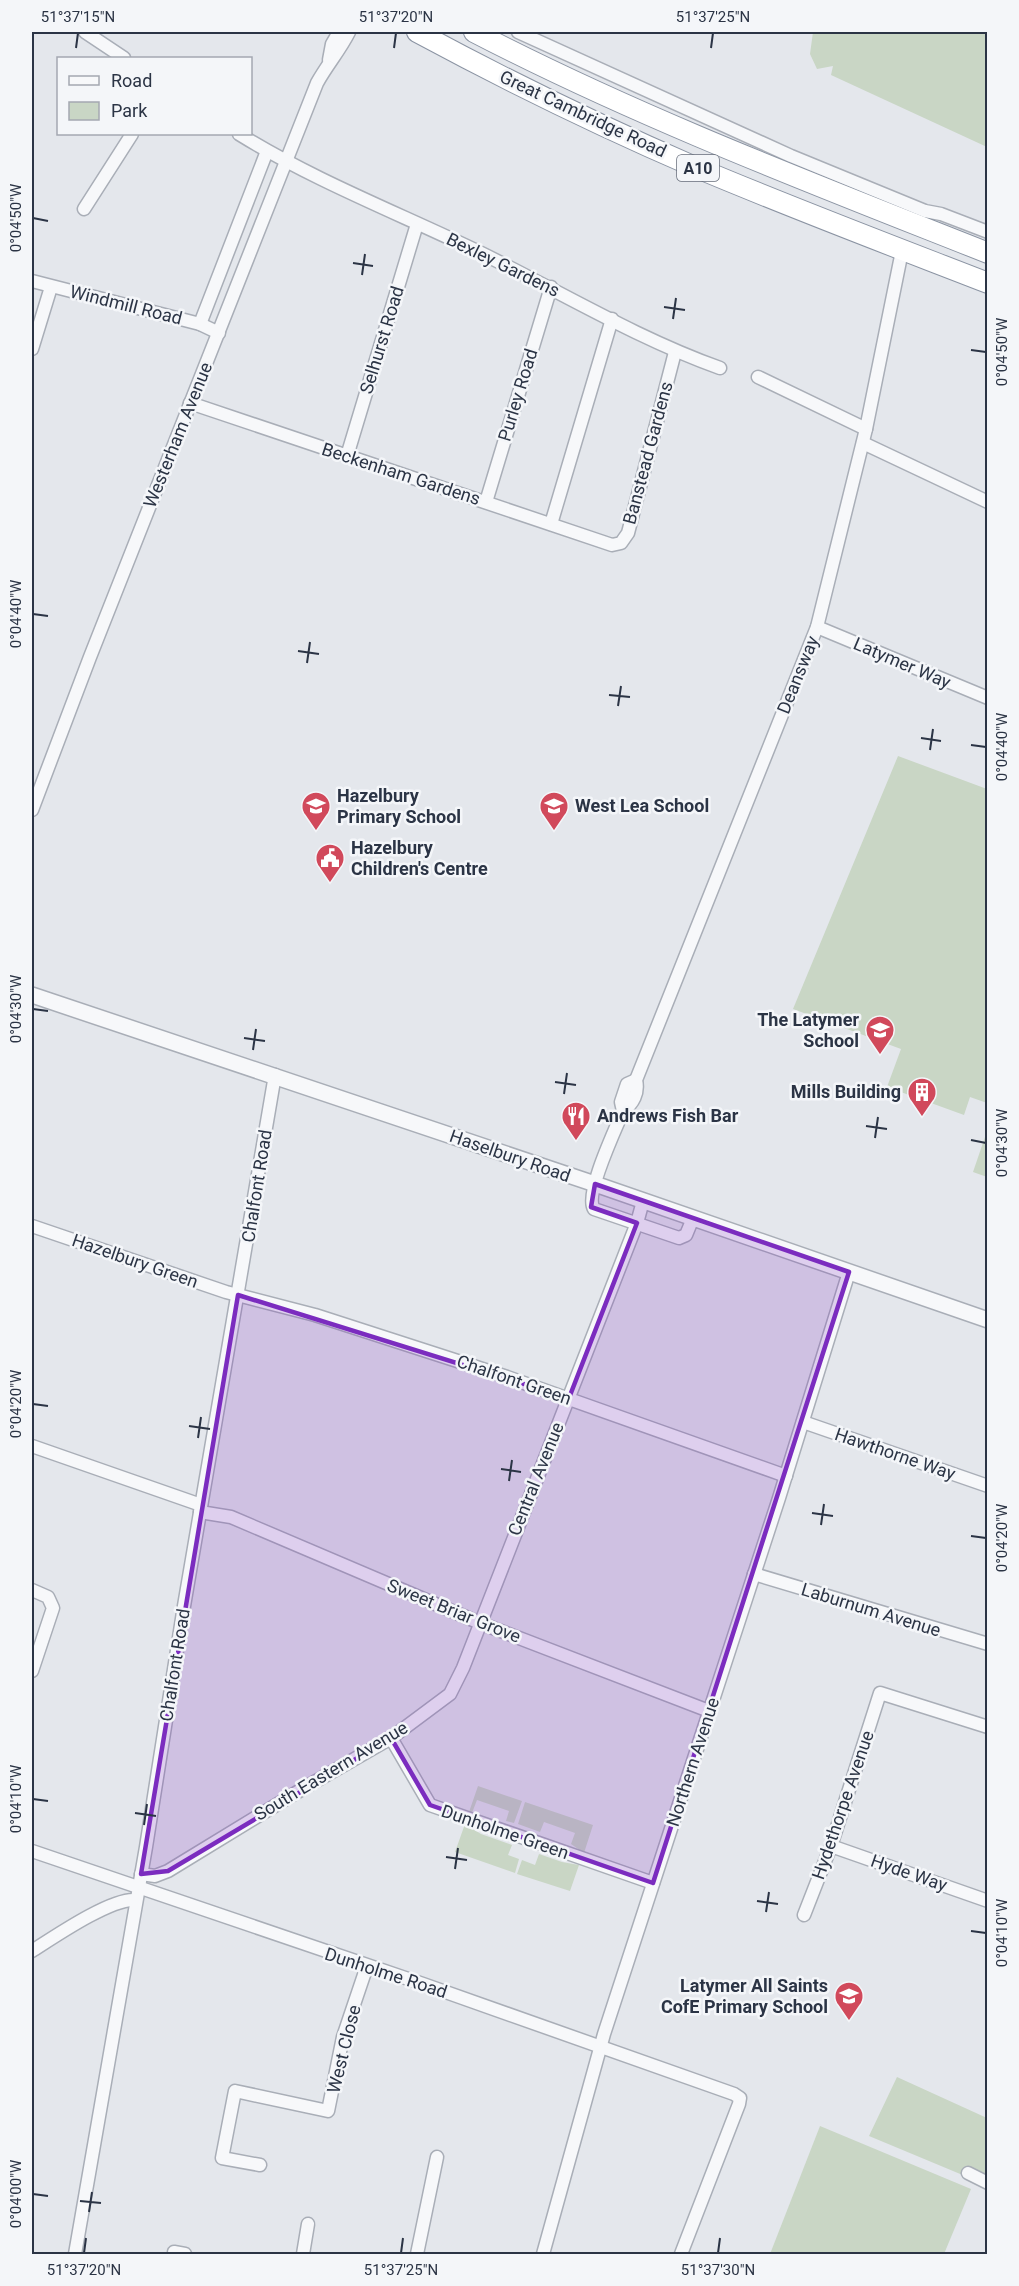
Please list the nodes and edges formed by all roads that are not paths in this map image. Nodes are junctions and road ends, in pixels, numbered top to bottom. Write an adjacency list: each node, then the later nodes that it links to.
1 (85, 32): 7 (street)
2 (339, 32): 8 (street, Westerham Avenue)
3 (349, 32): 8 (street, Westerham Avenue)
4 (417, 32): 19 (highway, Great Cambridge Road / A10)
5 (474, 32): 13 (highway, Great Cambridge Road / A10)
6 (518, 32): 13 (street)
7 (122, 57)
8 (328, 61): 12 (street, Westerham Avenue)
9 (131, 135): 14 (street)
10 (241, 135): 11 (street, Bexley Gardens)
11 (267, 151): 12 (street, Bexley Gardens); 17 (street)
12 (286, 162): 15 (street, Bexley Gardens); 18 (street, Westerham Avenue)
13 (787, 165): 16 (street); 20 (highway, Great Cambridge Road / A10)
14 (84, 209)
15 (417, 224): 24 (street, Bexley Gardens); 35 (street, Selhurst Road)
16 (987, 232)
17 (232, 240): 18 (street); 26 (street)
18 (253, 249): 27 (street, Westerham Avenue)
19 (902, 251): 22 (highway, Great Cambridge Road / A10); 33 (street, Deansway)
20 (987, 253)
21 (32, 281): 23 (street, Windmill Road)
22 (987, 283)
23 (51, 286): 26 (street, Windmill Road); 28 (street)
24 (551, 287): 25 (street, Bexley Gardens); 36 (street, Purley Road)
25 (612, 319): 29 (street, Bexley Gardens); 38 (street)
26 (200, 324): 27 (street, Windmill Road)
27 (219, 333): 32 (street, Westerham Avenue)
28 (32, 349)
29 (675, 352): 30 (street, Bexley Gardens); 39 (street, Banstead Gardens)
30 (720, 369)
31 (758, 377): 33 (street)
32 (190, 403): 35 (street, Beckenham Gardens); 42 (street, Westerham Avenue)
33 (866, 429): 34 (street, Deansway)
34 (863, 443): 37 (street); 40 (street, Deansway)
35 (347, 456): 36 (street, Beckenham Gardens)
36 (486, 502): 38 (street, Beckenham Gardens)
37 (987, 502)
38 (551, 524): 39 (street, Beckenham Gardens)
39 (612, 545)
40 (817, 627): 41 (street, Latymer Way); 45 (street, Deansway)
41 (987, 698)
42 (32, 810)
43 (32, 994): 44 (street, Haselbury Road)
44 (275, 1075): 45 (street, Haselbury Road); 51 (street, Chalfont Road)
45 (595, 1184): 46 (street, Haselbury Road); 48 (street)
46 (644, 1201): 47 (street, Haselbury Road); 48 (street, Central Avenue)
47 (693, 1218): 48 (street); 50 (street, Haselbury Road)
48 (637, 1223): 53 (street, Central Avenue)
49 (32, 1226): 51 (street, Hazelbury Green)
50 (849, 1272): 52 (street, Haselbury Road); 54 (street, Northern Avenue)
51 (238, 1295): 53 (street, Chalfont Green); 58 (street, Chalfont Road)
52 (987, 1320)
53 (569, 1398): 56 (street, Chalfont Green); 61 (street, Central Avenue)
54 (803, 1422): 56 (street, Northern Avenue); 57 (street, Hawthorne Way)
55 (32, 1446): 58 (street, Sweet Briar Grove)
56 (786, 1476): 59 (street, Northern Avenue)
57 (987, 1486)
58 (201, 1508): 61 (street, Sweet Briar Grove); 69 (street, Chalfont Road)
59 (754, 1574): 62 (street, Laburnum Avenue); 64 (street, Northern Avenue)
60 (32, 1590): 63 (street)
61 (480, 1623): 64 (street, Sweet Briar Grove); 66 (street, South Eastern Avenue)
62 (987, 1644)
63 (32, 1671)
64 (709, 1711): 70 (street, Northern Avenue)
65 (987, 1727): 67 (street, Hydethorpe Avenue)
66 (391, 1738): 69 (street, South Eastern Avenue); 70 (street, Dunholme Green)
67 (831, 1846): 72 (street, Hyde Way); 73 (street, Hydethorpe Avenue)
68 (32, 1851): 71 (street, Dunholme Road)
69 (141, 1874): 71 (street, Chalfont Road)
70 (653, 1883): 76 (street, Northern Avenue)
71 (137, 1894): 74 (street); 75 (street, Dunholme Road); 82 (street, Chalfont Road)
72 (987, 1901)
73 (804, 1915)
74 (32, 1951)
75 (367, 1966): 76 (street, Dunholme Road); 78 (street, West Close)
76 (601, 2048): 85 (street, Northern Avenue); 86 (street, Dunholme Road)
77 (437, 2157): 84 (street)
78 (260, 2165)
79 (968, 2173): 80 (street)
80 (987, 2183)
81 (308, 2224): 83 (street)
82 (75, 2254)
83 (303, 2254)
84 (417, 2254)
85 (543, 2254)
86 (681, 2254)

